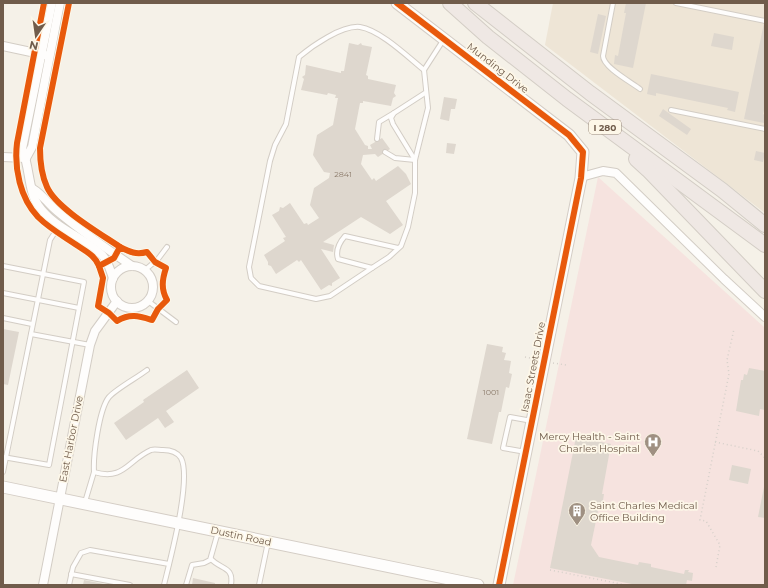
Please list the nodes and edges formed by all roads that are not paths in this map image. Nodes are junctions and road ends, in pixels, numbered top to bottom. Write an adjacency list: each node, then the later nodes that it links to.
1 (52, 3): 11 (street)
2 (60, 3): 11 (street)
3 (397, 3): 9 (street, Munding Drive)
4 (450, 3): 17 (highway, I 280)
5 (475, 3): 27 (highway, I 280)
6 (613, 3): 13 (lane)
7 (676, 3): 8 (lane)
8 (765, 21)
9 (444, 39): 12 (lane); 21 (street, Munding Drive)
10 (3, 46): 11 (street)
11 (46, 55): 23 (street)
12 (424, 70): 14 (lane); 36 (lane)
13 (640, 89)
14 (425, 93): 16 (lane); 24 (lane)
15 (671, 110): 18 (lane)
16 (394, 113): 19 (lane); 24 (lane)
17 (587, 114): 31 (highway, I 280); 40 (highway)
18 (765, 129)
19 (377, 139)
20 (385, 152): 24 (lane)
21 (583, 152): 25 (street, Isaac Streets Drive)
22 (3, 158): 23 (street)
23 (26, 158): 26 (street)
24 (415, 160): 33 (lane)
25 (581, 177): 46 (street); 54 (street, Isaac Streets Drive)
26 (33, 189): 30 (street); 35 (street)
27 (722, 190): 28 (highway); 29 (highway, I 280)
28 (765, 216)
29 (765, 225)
30 (58, 226): 38 (lane); 39 (street)
31 (765, 245)
32 (167, 247): 37 (lane)
33 (398, 248): 36 (lane); 36 (lane)
34 (3, 266): 38 (lane)
35 (132, 266): 37 (street); 39 (street)
36 (372, 268)
37 (145, 270): 44 (street)
38 (42, 274): 42 (lane); 45 (lane)
39 (113, 278): 43 (street)
40 (765, 291)
41 (3, 293): 42 (lane)
42 (37, 300): 45 (lane); 49 (lane)
43 (117, 301): 44 (street); 52 (street, East Harbor Drive)
44 (148, 301): 48 (lane)
45 (79, 308): 51 (lane)
46 (765, 317)
47 (3, 318): 49 (lane)
48 (176, 322)
49 (32, 324): 50 (lane)
50 (30, 334): 51 (lane); 56 (lane)
51 (72, 342): 52 (lane); 56 (lane)
52 (90, 345): 60 (street, East Harbor Drive)
53 (148, 370): 58 (lane)
54 (532, 421): 55 (street, Isaac Streets Drive); 55 (lane)
55 (526, 452): 76 (street, Isaac Streets Drive)
56 (4, 457): 57 (lane)
57 (3, 472)
58 (94, 472): 61 (lane); 62 (lane)
59 (3, 487): 60 (street, Dustin Road)
60 (60, 499): 61 (street, Dustin Road); 68 (street, East Harbor Drive)
61 (84, 504): 62 (street, Dustin Road)
62 (177, 523): 63 (street, Dustin Road); 66 (lane)
63 (218, 531): 64 (street, Dustin Road); 65 (lane)
64 (268, 542): 74 (lane); 75 (street, Dustin Road)
65 (211, 559): 72 (lane); 73 (lane)
66 (169, 564): 67 (lane); 71 (lane)
67 (71, 574): 69 (lane); 70 (lane)
68 (43, 585)
69 (69, 585)
70 (130, 585)
71 (164, 585)
72 (186, 585)
73 (231, 585)
74 (259, 585)
75 (478, 585)
76 (500, 585)

